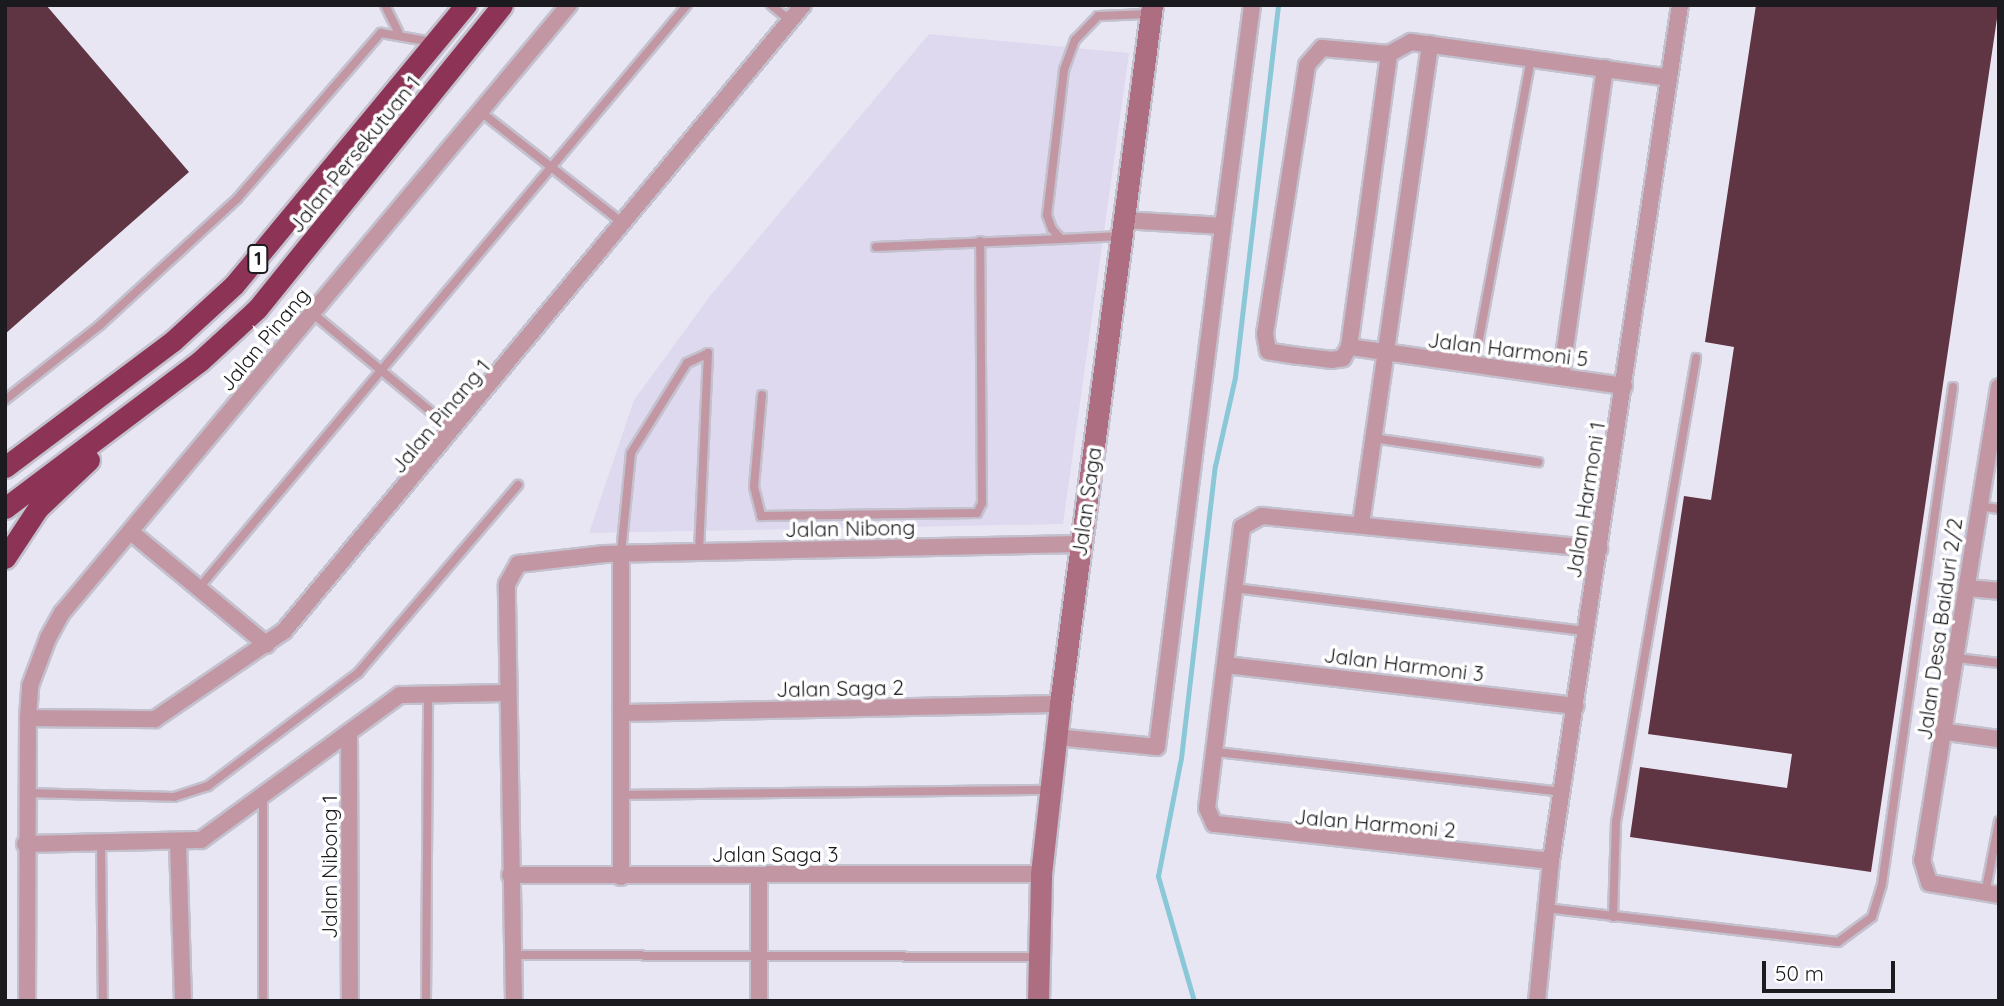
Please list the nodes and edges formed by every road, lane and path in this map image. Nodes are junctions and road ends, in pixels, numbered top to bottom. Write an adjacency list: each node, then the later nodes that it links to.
1 (384, 5): 12 (lane)
2 (467, 5): 13 (highway, Jalan Persekutuan 1 / 1)
3 (502, 5): 31 (highway, Jalan Persekutuan 1 / 1)
4 (569, 5): 19 (street, Jalan Pinang)
5 (687, 5): 20 (lane)
6 (771, 5): 11 (lane)
7 (803, 5): 11 (street, Jalan Pinang 1)
8 (1252, 5): 22 (street)
9 (1680, 5): 18 (street, Jalan Harmoni 1)
10 (1152, 10): 23 (street, Jalan Saga); 24 (lane)
11 (791, 21): 21 (street, Jalan Pinang 1)
12 (398, 32): 13 (lane); 39 (lane)
13 (438, 44): 44 (highway, Jalan Persekutuan 1 / 1)
14 (1430, 44): 15 (street); 16 (street); 29 (street)
15 (1389, 54): 28 (street); 28 (street)
16 (1531, 56): 17 (street); 32 (lane)
17 (1605, 68): 18 (street); 34 (street)
18 (1669, 79): 35 (street, Jalan Harmoni 1)
19 (481, 112): 20 (lane); 27 (street, Jalan Pinang)
20 (551, 167): 21 (lane); 33 (lane)
21 (624, 224): 41 (street, Jalan Pinang 1)
22 (1223, 226): 23 (street); 73 (street)
23 (1122, 228): 24 (lane); 51 (street, Jalan Saga)
24 (1061, 239): 25 (lane)
25 (980, 241): 26 (lane); 38 (lane)
26 (876, 247)
27 (313, 313): 33 (lane); 50 (street, Jalan Pinang)
28 (1349, 347): 29 (street, Jalan Harmoni 5)
29 (1385, 355): 32 (street, Jalan Harmoni 5); 42 (street)
30 (1696, 358): 92 (lane)
31 (201, 361): 47 (highway, Jalan Persekutuan 1 / 1); 55 (highway)
32 (1474, 366): 34 (street, Jalan Harmoni 5)
33 (383, 371): 41 (lane); 56 (lane)
34 (1561, 377): 35 (street, Jalan Harmoni 5)
35 (1624, 386): 52 (street, Jalan Harmoni 1)
36 (1953, 387): 92 (lane)
37 (1999, 387): 40 (street, Jalan Desa Baiduri 2/2)
38 (762, 396)
39 (5, 400)
40 (1995, 428): 46 (street, Jalan Desa Baiduri 2/2)
41 (455, 432): 61 (street, Jalan Pinang 1)
42 (1373, 438): 43 (lane); 49 (street)
43 (1538, 462)
44 (5, 467)
45 (518, 485): 78 (lane)
46 (1977, 506): 48 (lane); 58 (street, Jalan Desa Baiduri 2/2)
47 (5, 508)
48 (1999, 509)
49 (1361, 524): 52 (street); 57 (street)
50 (132, 533): 56 (street); 70 (street, Jalan Pinang)
51 (1080, 544): 53 (street, Jalan Nibong); 67 (street, Jalan Saga)
52 (1599, 549): 60 (street, Jalan Harmoni 1)
53 (699, 551): 54 (street, Jalan Nibong); 54 (lane)
54 (621, 553): 65 (street, Jalan Nibong); 69 (street)
55 (5, 558)
56 (200, 588): 61 (street)
57 (1234, 588): 60 (lane); 64 (street)
58 (1967, 588): 59 (street); 62 (street, Jalan Desa Baiduri 2/2)
59 (1999, 592)
60 (1586, 631): 68 (street, Jalan Harmoni 1)
61 (267, 645): 70 (street, Jalan Pinang 1)
62 (1957, 657): 63 (lane); 71 (street, Jalan Desa Baiduri 2/2)
63 (1999, 663)
64 (1226, 665): 68 (street, Jalan Harmoni 3); 75 (street)
65 (508, 693): 66 (street); 87 (street)
66 (428, 694): 72 (street); 101 (lane)
67 (1059, 704): 69 (street, Jalan Saga 2); 73 (street, Jalan Saga)
68 (1576, 706): 77 (street, Jalan Harmoni 1)
69 (621, 713): 79 (street)
70 (28, 718): 78 (street, Jalan Pinang)
71 (1947, 732): 74 (street); 90 (street, Jalan Desa Baiduri 2/2)
72 (349, 733): 80 (street); 100 (street, Jalan Nibong 1)
73 (1056, 737): 76 (street, Jalan Saga)
74 (1999, 740)
75 (1217, 752): 77 (lane); 85 (street, Jalan Harmoni 2)
76 (1051, 790): 79 (lane); 86 (street, Jalan Saga)
77 (1562, 792): 85 (street, Jalan Harmoni 1)
78 (26, 793): 84 (street, Jalan Pinang)
79 (621, 795): 89 (street)
80 (263, 799): 82 (street); 99 (lane)
81 (1999, 821): 90 (lane)
82 (178, 842): 83 (street); 98 (street)
83 (101, 843): 84 (street); 97 (lane)
84 (25, 844): 96 (street, Jalan Pinang)
85 (1551, 861): 91 (street, Jalan Harmoni 1)
86 (1041, 874): 88 (street, Jalan Saga 3); 95 (street, Jalan Saga)
87 (510, 876): 89 (street, Jalan Saga 3); 94 (street)
88 (759, 876): 89 (street, Jalan Saga 3); 93 (street)
89 (621, 877)
90 (1992, 895)
91 (1545, 908): 92 (lane); 105 (street, Jalan Harmoni 1)
92 (1613, 917)
93 (759, 953): 94 (lane); 95 (lane); 103 (street)
94 (512, 955): 102 (street)
95 (1039, 957): 104 (street, Jalan Saga)
96 (27, 1001)
97 (103, 1001)
98 (183, 1001)
99 (263, 1001)
100 (350, 1001)
101 (426, 1001)
102 (514, 1001)
103 (759, 1001)
104 (1038, 1001)
105 (1537, 1001)

